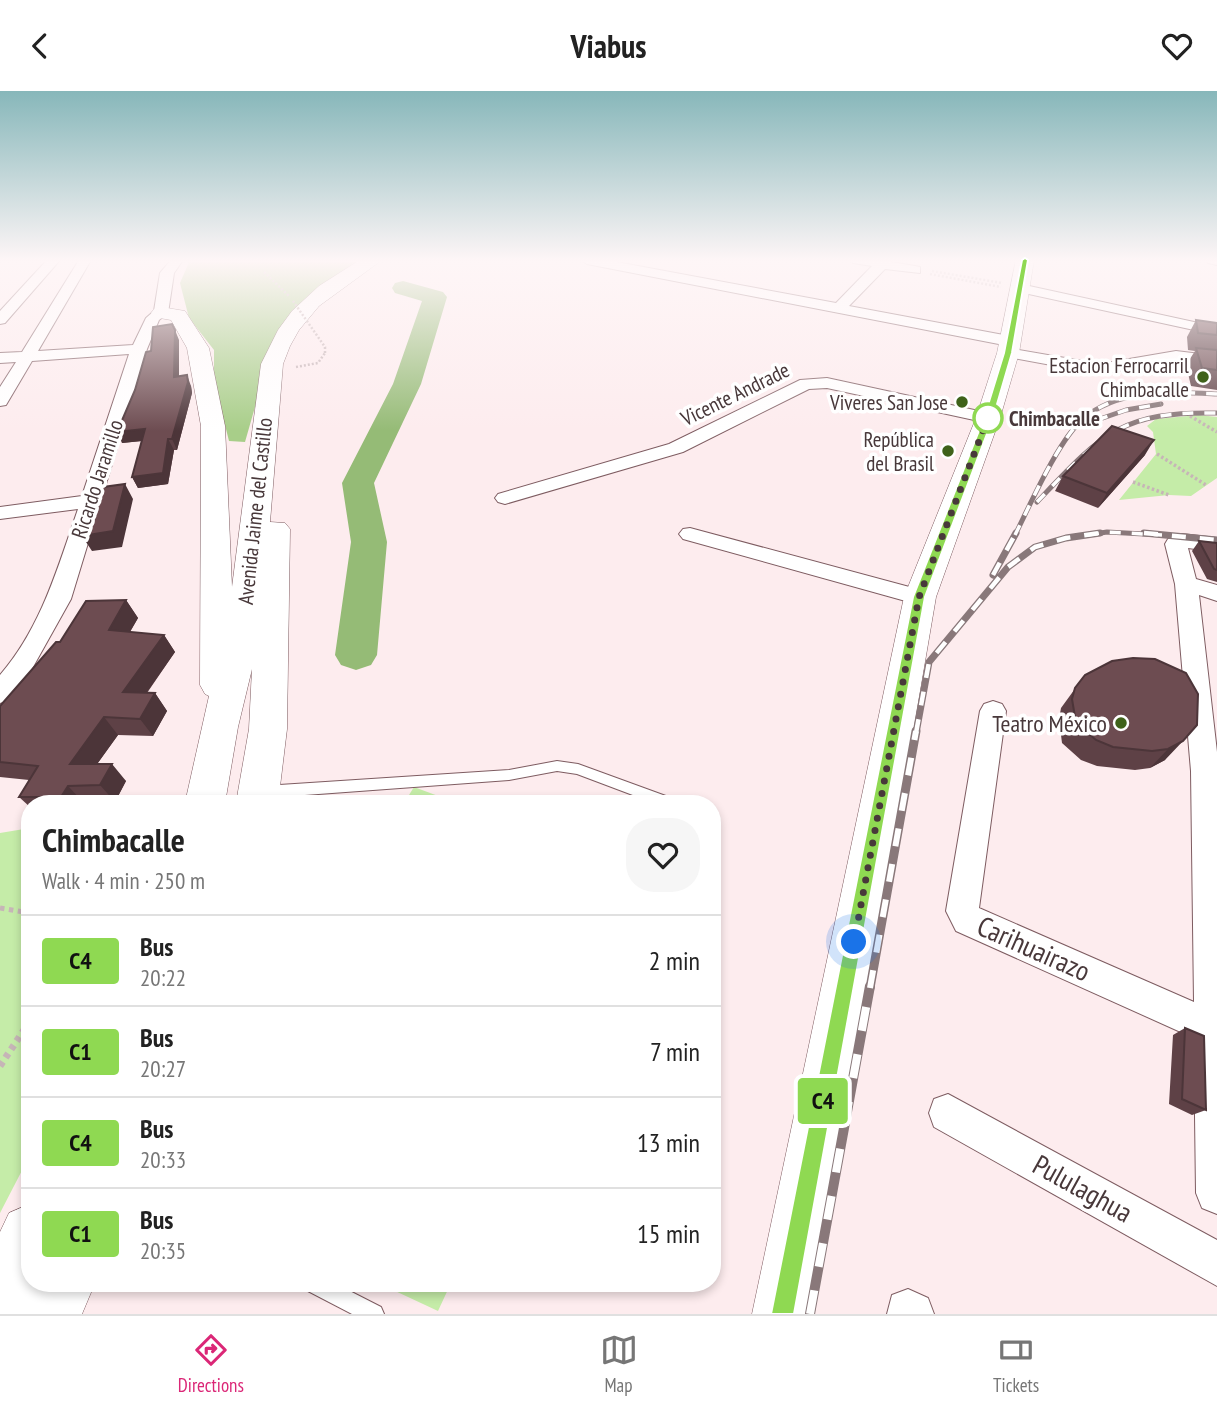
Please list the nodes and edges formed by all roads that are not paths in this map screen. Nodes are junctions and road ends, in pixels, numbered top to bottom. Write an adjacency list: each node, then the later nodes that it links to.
1 (50, 317): 13 (street)
2 (154, 317): 12 (street, Ricardo Jaramillo)
3 (179, 317): 28 (main road)
4 (297, 317): 28 (main road, Avenida Jaime del Castillo)
5 (312, 317): 31 (main road, Avenida Jaime del Castillo)
6 (882, 317): 11 (street)
7 (1010, 317): 11 (main road)
8 (1115, 317): 10 (street)
9 (1217, 331): 10 (street)
10 (1177, 340): 11 (street); 15 (street)
11 (1008, 347): 17 (main road)
12 (139, 349): 13 (street); 19 (street, Ricardo Jaramillo)
13 (25, 357): 14 (street); 16 (street)
14 (0, 358)
15 (1217, 361)
16 (0, 401)
17 (988, 418): 18 (street, Vicente Andrade); 25 (main road)
18 (505, 498)
19 (91, 501): 20 (street); 26 (street, Ricardo Jaramillo)
20 (0, 513)
21 (690, 534): 25 (street)
22 (1217, 545): 23 (street)
23 (1186, 585): 24 (street); 29 (street)
24 (1217, 593)
25 (919, 597): 44 (main road)
26 (0, 693)
27 (993, 711): 34 (street, Carihuairazo)
28 (219, 727): 30 (main road, Avenida Jaime del Castillo)
29 (1211, 773): 34 (street)
30 (206, 795)
31 (258, 795)
32 (277, 795): 33 (lane)
33 (648, 795)
34 (1216, 1029): 36 (street)
35 (948, 1113): 38 (street, Pululaghua)
36 (1217, 1193)
37 (21, 1254): 41 (main road)
38 (1217, 1264)
39 (60, 1292): 42 (main road)
40 (331, 1292): 43 (lane)
41 (0, 1302)
42 (50, 1314)
43 (374, 1314)
44 (783, 1314)

